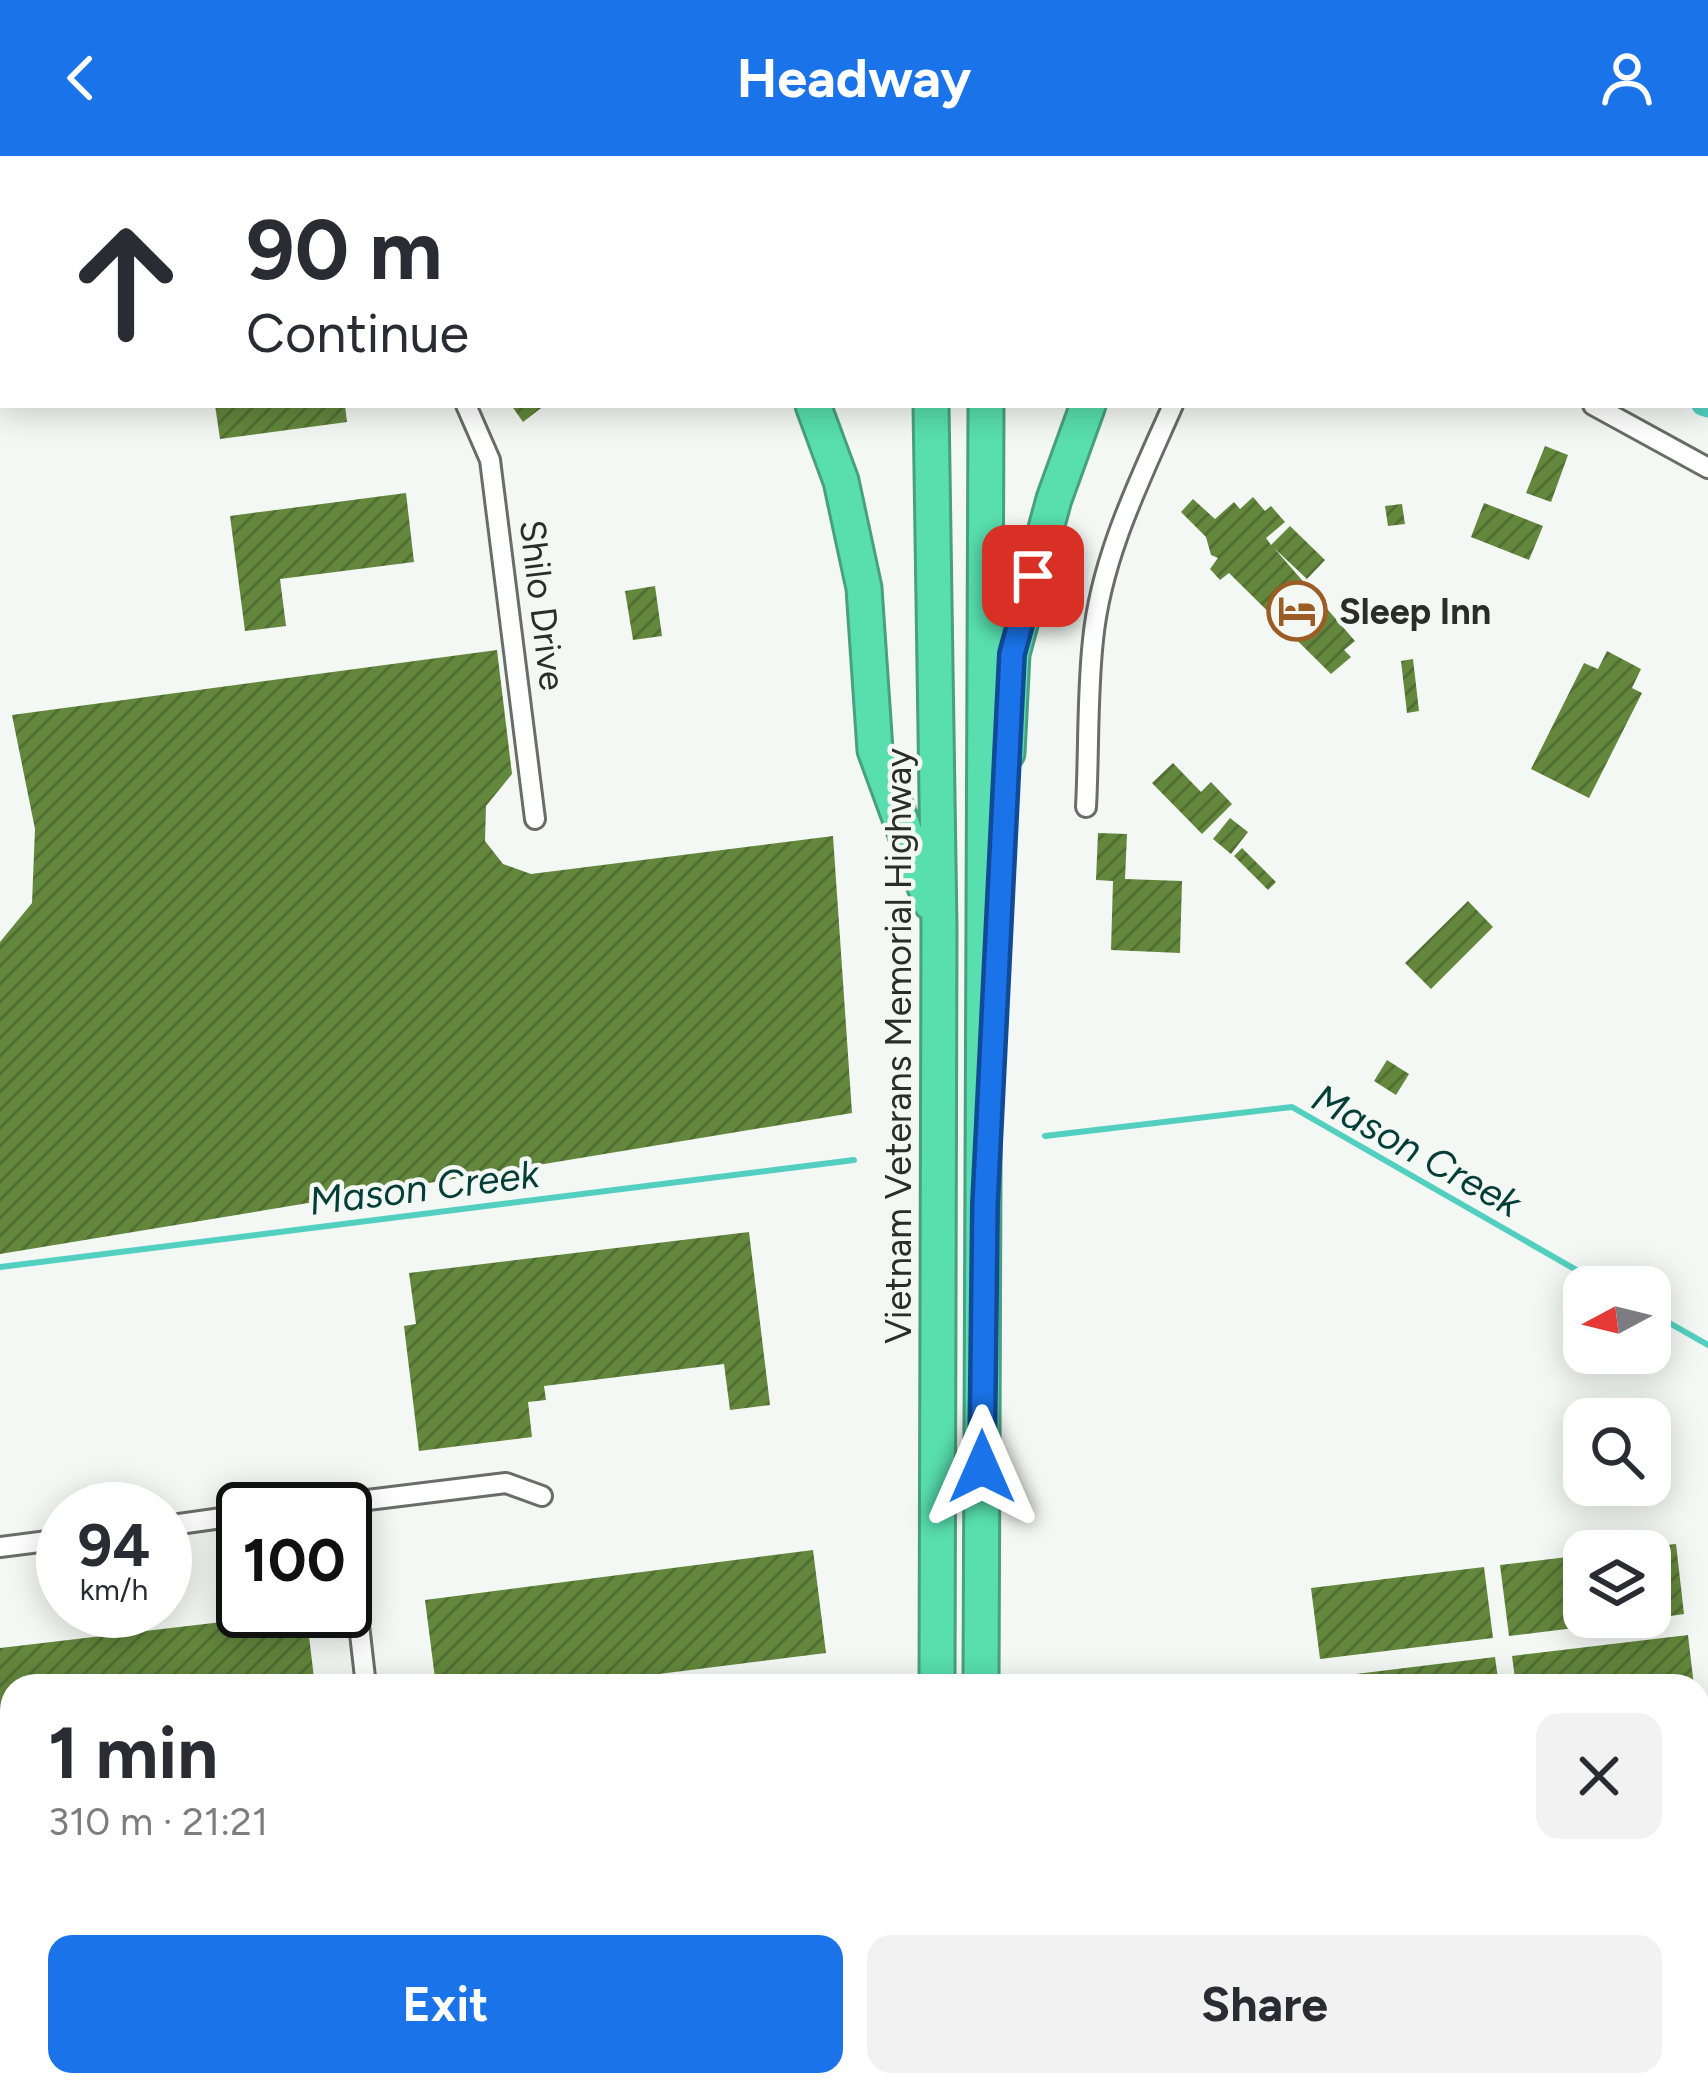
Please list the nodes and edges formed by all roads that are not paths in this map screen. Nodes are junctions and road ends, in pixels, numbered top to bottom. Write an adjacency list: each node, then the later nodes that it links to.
1 (467, 408): 10 (street, Shilo Drive)
2 (814, 408): 11 (highway)
3 (931, 408): 11 (highway, Vietnam Veterans Memorial Highway)
4 (986, 408): 12 (highway)
5 (1087, 408): 12 (highway)
6 (1172, 408): 9 (street)
7 (1599, 408): 8 (street)
8 (1708, 468)
9 (1087, 807)
10 (536, 819)
11 (940, 927): 19 (highway, Vietnam Veterans Memorial Highway)
12 (985, 1204): 20 (highway)
13 (542, 1496): 14 (street)
14 (372, 1499)
15 (36, 1542): 16 (street)
16 (0, 1547)
17 (361, 1638): 18 (street)
18 (365, 1674)
19 (937, 1674)
20 (981, 1674)

